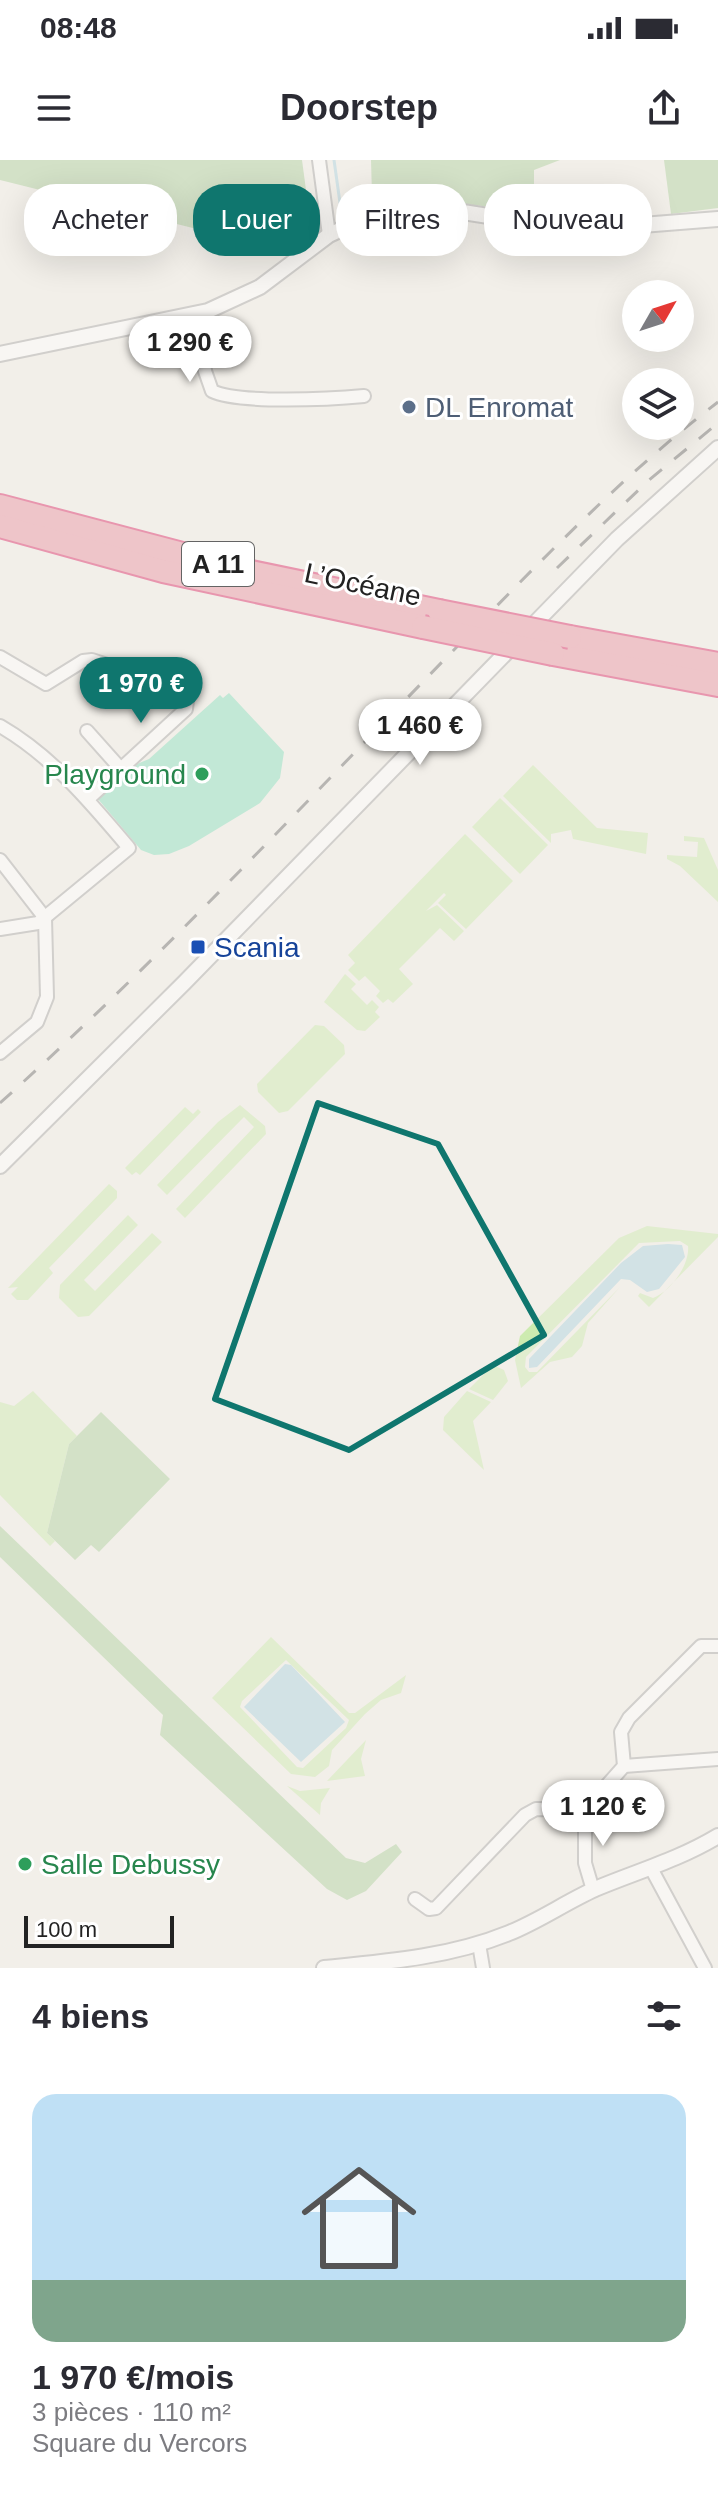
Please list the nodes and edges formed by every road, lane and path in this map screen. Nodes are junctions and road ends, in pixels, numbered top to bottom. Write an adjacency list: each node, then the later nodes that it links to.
1 (319, 160): 3 (street)
2 (718, 219): 3 (street)
3 (329, 235): 4 (street)
4 (199, 314): 5 (street); 6 (street)
5 (0, 354)
6 (364, 396)
7 (718, 448): 22 (street)
8 (0, 506): 10 (highway, L’Océane / A 11)
9 (0, 526): 10 (highway, L’Océane / A 11)
10 (431, 619): 12 (highway, L’Océane / A 11, bridge); 13 (highway, L’Océane / A 11, bridge)
11 (0, 657): 16 (street)
12 (718, 664)
13 (718, 685)
14 (0, 726): 17 (street)
15 (87, 731): 16 (street)
16 (120, 768): 17 (street)
17 (88, 799): 19 (street)
18 (0, 860): 19 (street)
19 (45, 918): 20 (street); 21 (street)
20 (0, 929)
21 (0, 1053)
22 (0, 1166)
23 (718, 1646): 25 (street)
24 (718, 1759): 25 (street)
25 (624, 1766): 26 (street)
26 (585, 1810): 29 (street); 30 (street)
27 (718, 1836): 28 (street)
28 (652, 1870): 29 (street); 34 (street)
29 (593, 1890): 31 (street)
30 (415, 1899)
31 (479, 1944): 32 (street); 33 (street)
32 (324, 1968)
33 (483, 1968)
34 (705, 1968)

